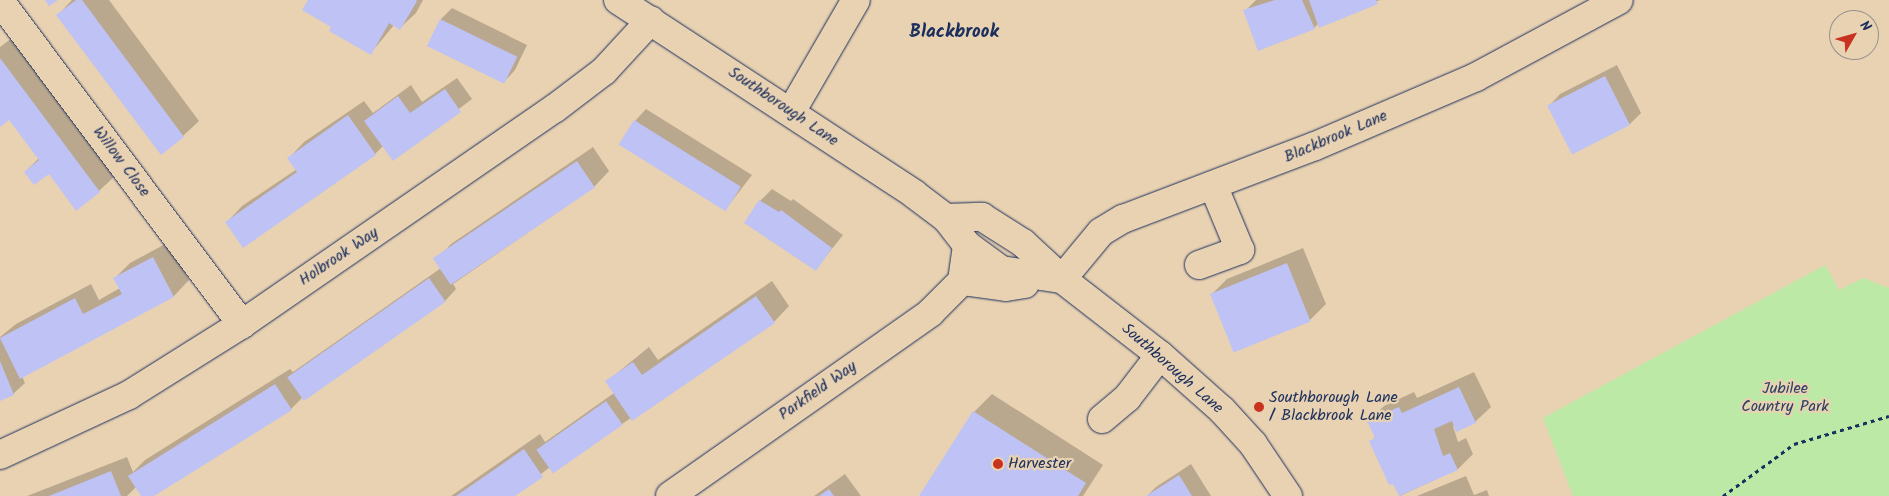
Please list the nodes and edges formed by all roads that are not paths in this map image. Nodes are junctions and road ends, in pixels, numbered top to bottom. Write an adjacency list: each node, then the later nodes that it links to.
1 (618, 0): 5 (street, Southborough Lane)
2 (856, 0): 6 (street)
3 (1619, 0): 7 (street, Blackbrook Lane)
4 (0, 1): 13 (street, Willow Close)
5 (651, 20): 6 (street, Southborough Lane); 13 (street, Holbrook Way)
6 (791, 112): 8 (street, Southborough Lane)
7 (1213, 185): 10 (street); 11 (street, Blackbrook Lane)
8 (946, 218): 9 (street, Southborough Lane); 11 (street, Southborough Lane)
9 (967, 245): 11 (street, Southborough Lane); 12 (street)
10 (1199, 265)
11 (1062, 279): 12 (street); 14 (street, Southborough Lane)
12 (962, 281): 17 (street, Parkfield Way)
13 (242, 324): 16 (street, Holbrook Way)
14 (1160, 355): 15 (street); 18 (street, Southborough Lane)
15 (1102, 419)
16 (0, 455)
17 (670, 496)
18 (1288, 496)

